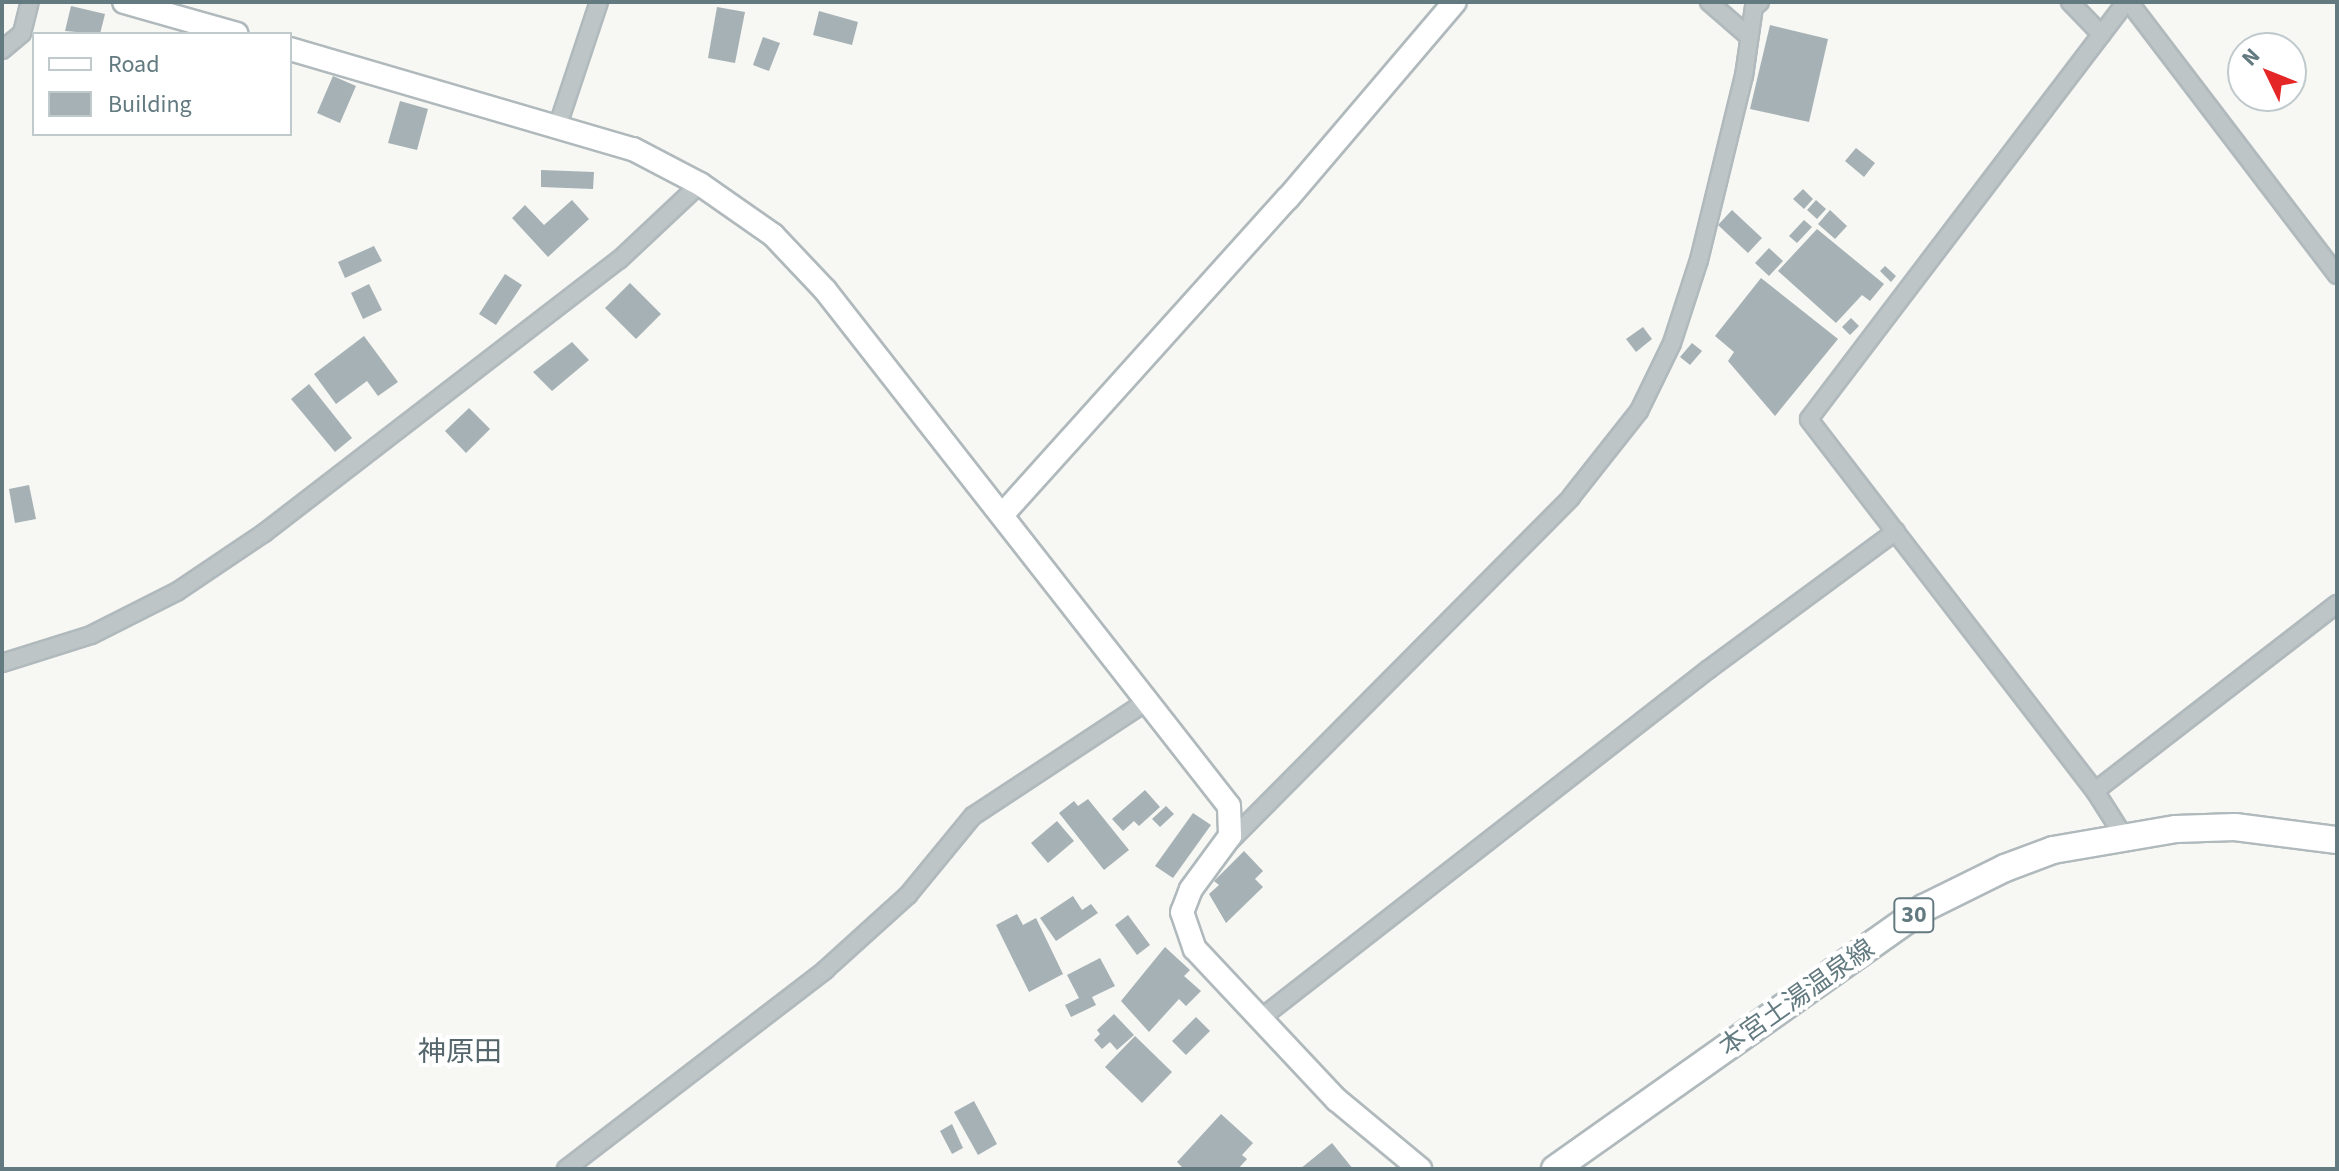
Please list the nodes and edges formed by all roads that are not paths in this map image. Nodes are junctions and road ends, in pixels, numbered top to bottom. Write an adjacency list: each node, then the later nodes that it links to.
1 (30, 2): 12 (street)
2 (124, 2): 9 (street)
3 (599, 2): 14 (street)
4 (1455, 2): 17 (street)
5 (1709, 2): 11 (street)
6 (1760, 2): 11 (street)
7 (2070, 2): 10 (street)
8 (2128, 2): 10 (street); 16 (street)
9 (230, 32)
10 (2101, 34): 18 (street)
11 (1747, 35): 25 (street)
12 (2, 50)
13 (292, 50): 14 (street)
14 (558, 125): 15 (street)
15 (700, 184): 17 (street); 20 (street)
16 (2337, 275)
17 (1003, 514): 21 (street)
18 (1896, 531): 22 (street); 26 (street)
19 (2337, 604): 22 (street)
20 (2, 663)
21 (1146, 702): 25 (street); 27 (street)
22 (2095, 791): 23 (street)
23 (2123, 835): 24 (main road, 本宮土湯温泉線 / 30); 29 (main road, 本宮土湯温泉線 / 30)
24 (2337, 840)
25 (1225, 846): 26 (street)
26 (1261, 1018): 28 (street)
27 (566, 1169)
28 (1420, 1169)
29 (1555, 1169)

